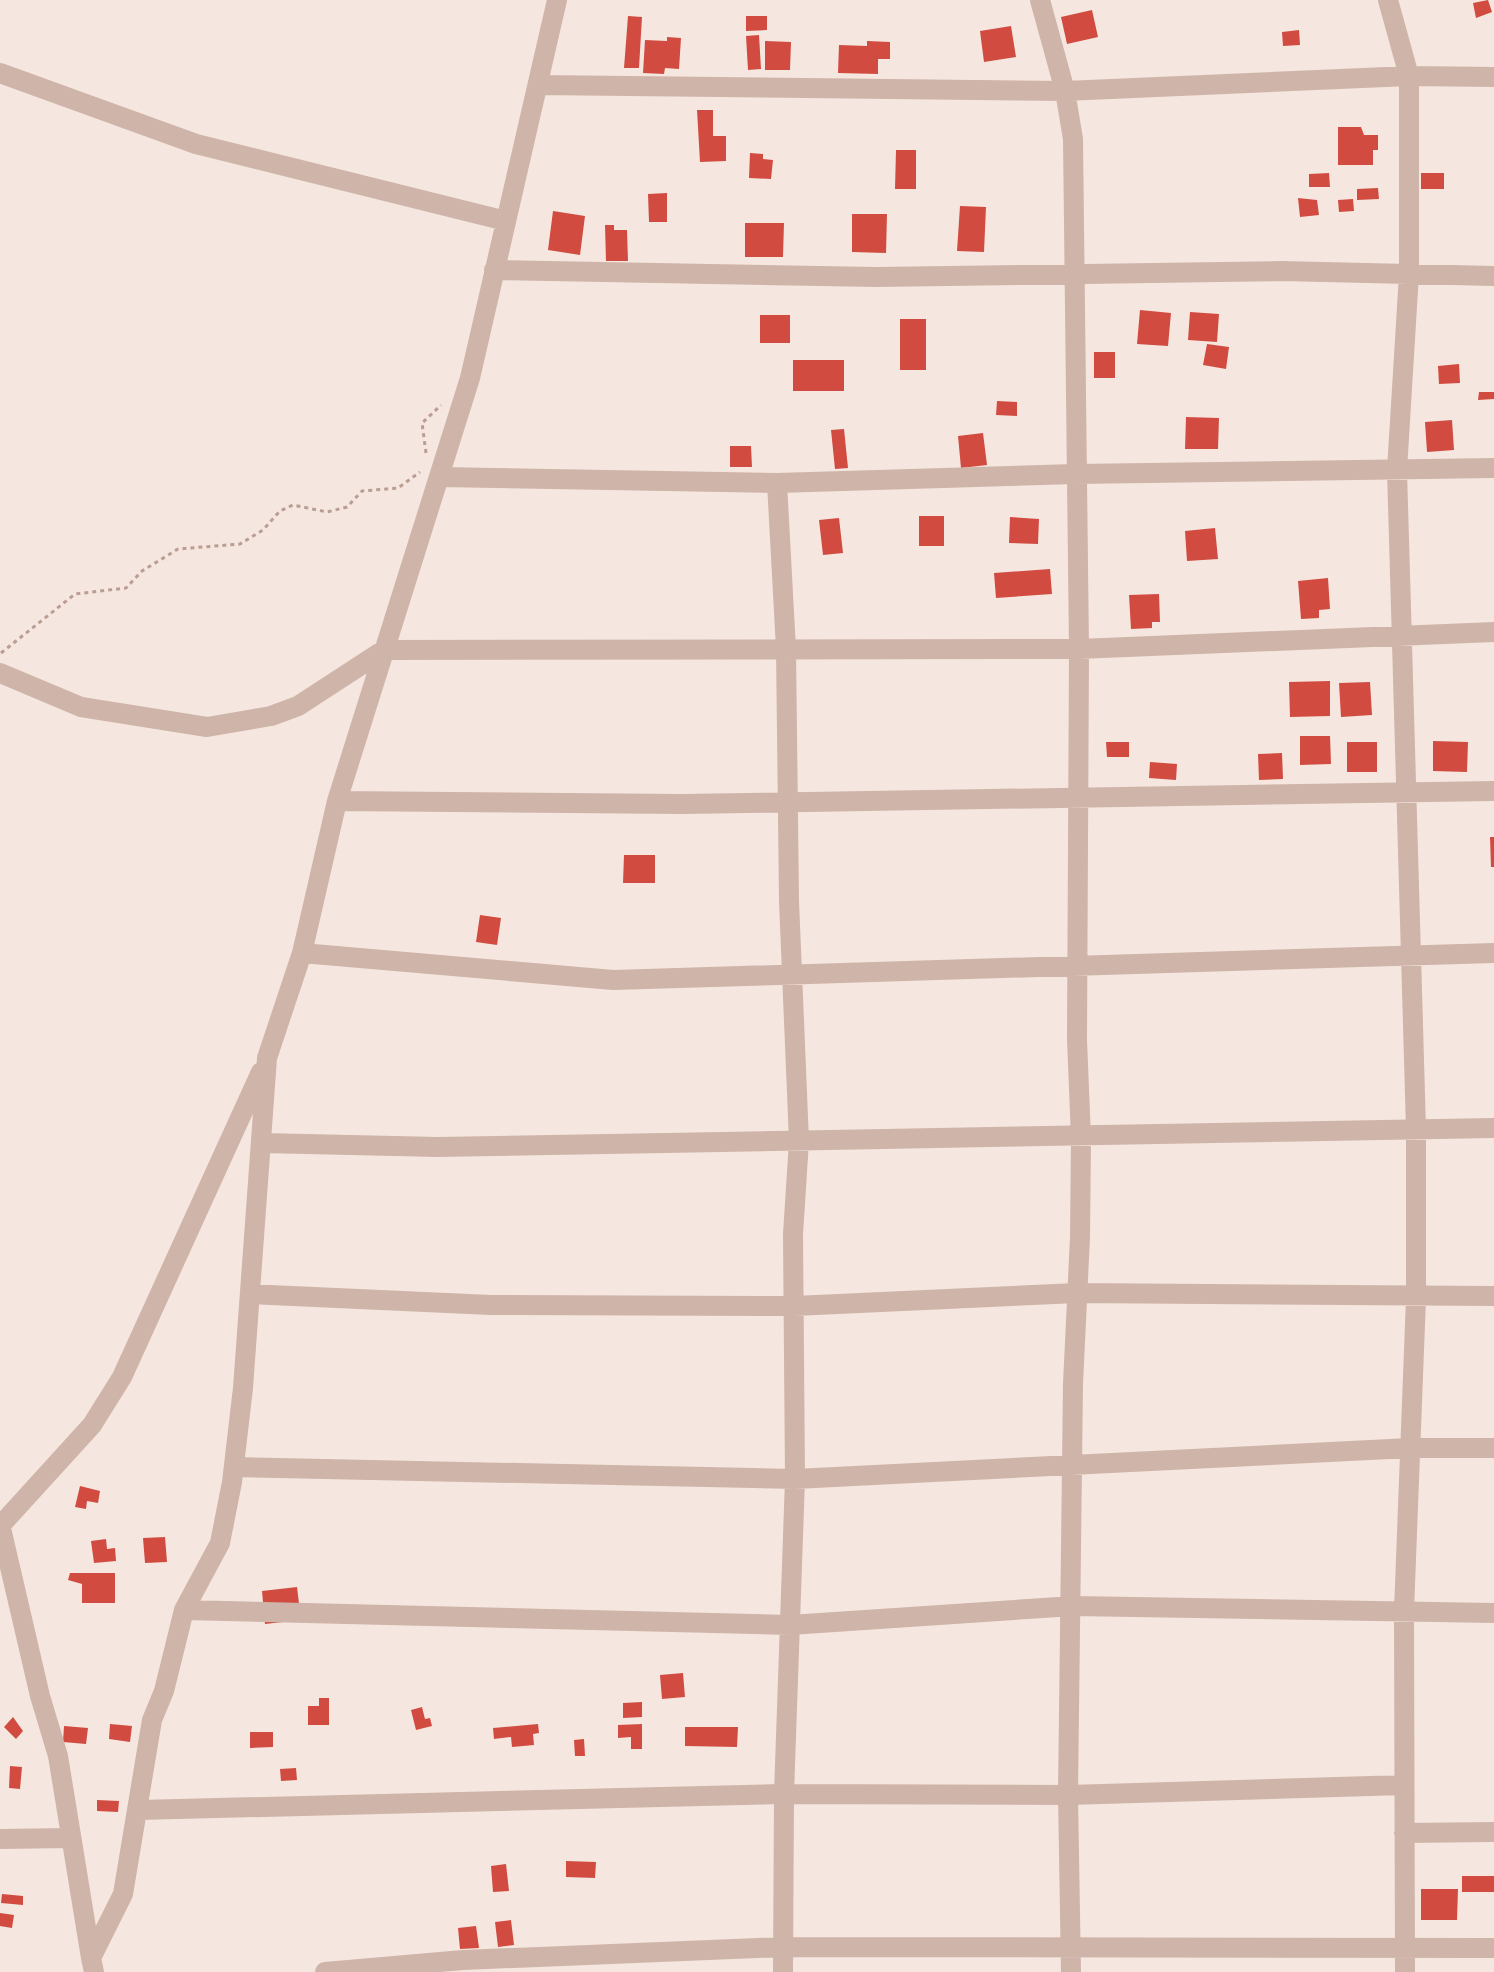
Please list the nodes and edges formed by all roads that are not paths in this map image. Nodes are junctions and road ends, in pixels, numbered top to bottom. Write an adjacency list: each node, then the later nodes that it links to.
1 (557, 0): 7 (street)
2 (1040, 0): 8 (street)
3 (1388, 0): 5 (street)
4 (0, 73): 9 (street)
5 (1409, 76): 6 (street); 8 (street); 11 (street)
6 (1494, 77)
7 (538, 85): 8 (street); 9 (street)
8 (1065, 91): 12 (street)
9 (506, 221): 10 (street)
10 (494, 270): 12 (street); 17 (street)
11 (1409, 274): 12 (street); 13 (street); 15 (street)
12 (1073, 275): 16 (street)
13 (1494, 276)
14 (1494, 468): 15 (street)
15 (1397, 470): 16 (street); 20 (street)
16 (1075, 474): 18 (street); 22 (street)
17 (440, 477): 18 (street); 23 (street)
18 (777, 483): 21 (street)
19 (1494, 632): 20 (street)
20 (1401, 635): 22 (street); 26 (street)
21 (786, 649): 22 (street); 23 (street); 29 (street)
22 (1079, 649): 27 (street)
23 (384, 650): 24 (street); 28 (street)
24 (0, 673)
25 (1494, 791): 26 (street)
26 (1407, 794): 27 (street); 31 (street)
27 (1076, 796): 29 (street); 33 (street)
28 (337, 801): 29 (street); 30 (street)
29 (789, 802): 34 (street)
30 (302, 953): 34 (street); 35 (street)
31 (1410, 953): 32 (street); 33 (street); 37 (street)
32 (1494, 953)
33 (1077, 968): 34 (street); 38 (street)
34 (791, 975): 39 (street)
35 (267, 1058): 40 (street); 51 (street)
36 (1494, 1128): 37 (street)
37 (1416, 1129): 38 (street); 44 (street)
38 (1081, 1138): 39 (street); 41 (street)
39 (799, 1141): 40 (street); 45 (street)
40 (262, 1143): 42 (street)
41 (1077, 1293): 44 (street); 45 (street); 48 (street)
42 (250, 1294): 45 (street); 49 (street)
43 (1494, 1296): 44 (street)
44 (1416, 1298): 46 (street)
45 (794, 1306): 50 (street)
46 (1410, 1448): 47 (street); 48 (street); 54 (street)
47 (1494, 1448)
48 (1073, 1465): 50 (street); 52 (street)
49 (234, 1467): 50 (street); 53 (street)
50 (795, 1479): 56 (street)
51 (0, 1525): 63 (street)
52 (1073, 1606): 54 (street); 56 (street); 59 (street)
53 (184, 1610): 56 (street); 60 (street)
54 (1404, 1611): 55 (street); 57 (street)
55 (1494, 1613)
56 (790, 1625): 58 (street)
57 (1404, 1785): 59 (street); 62 (street)
58 (784, 1794): 59 (street); 60 (street); 66 (street)
59 (1068, 1795): 68 (street)
60 (139, 1810): 69 (street)
61 (1494, 1832): 62 (street)
62 (1404, 1833): 65 (street)
63 (69, 1838): 64 (street); 69 (street)
64 (0, 1839)
65 (1405, 1946): 67 (street); 68 (street); 73 (street)
66 (783, 1947): 68 (street); 70 (street); 71 (street)
67 (1494, 1948)
68 (1071, 1950): 72 (street)
69 (92, 1965)
70 (325, 1972)
71 (783, 1972)
72 (1071, 1972)
73 (1405, 1972)

